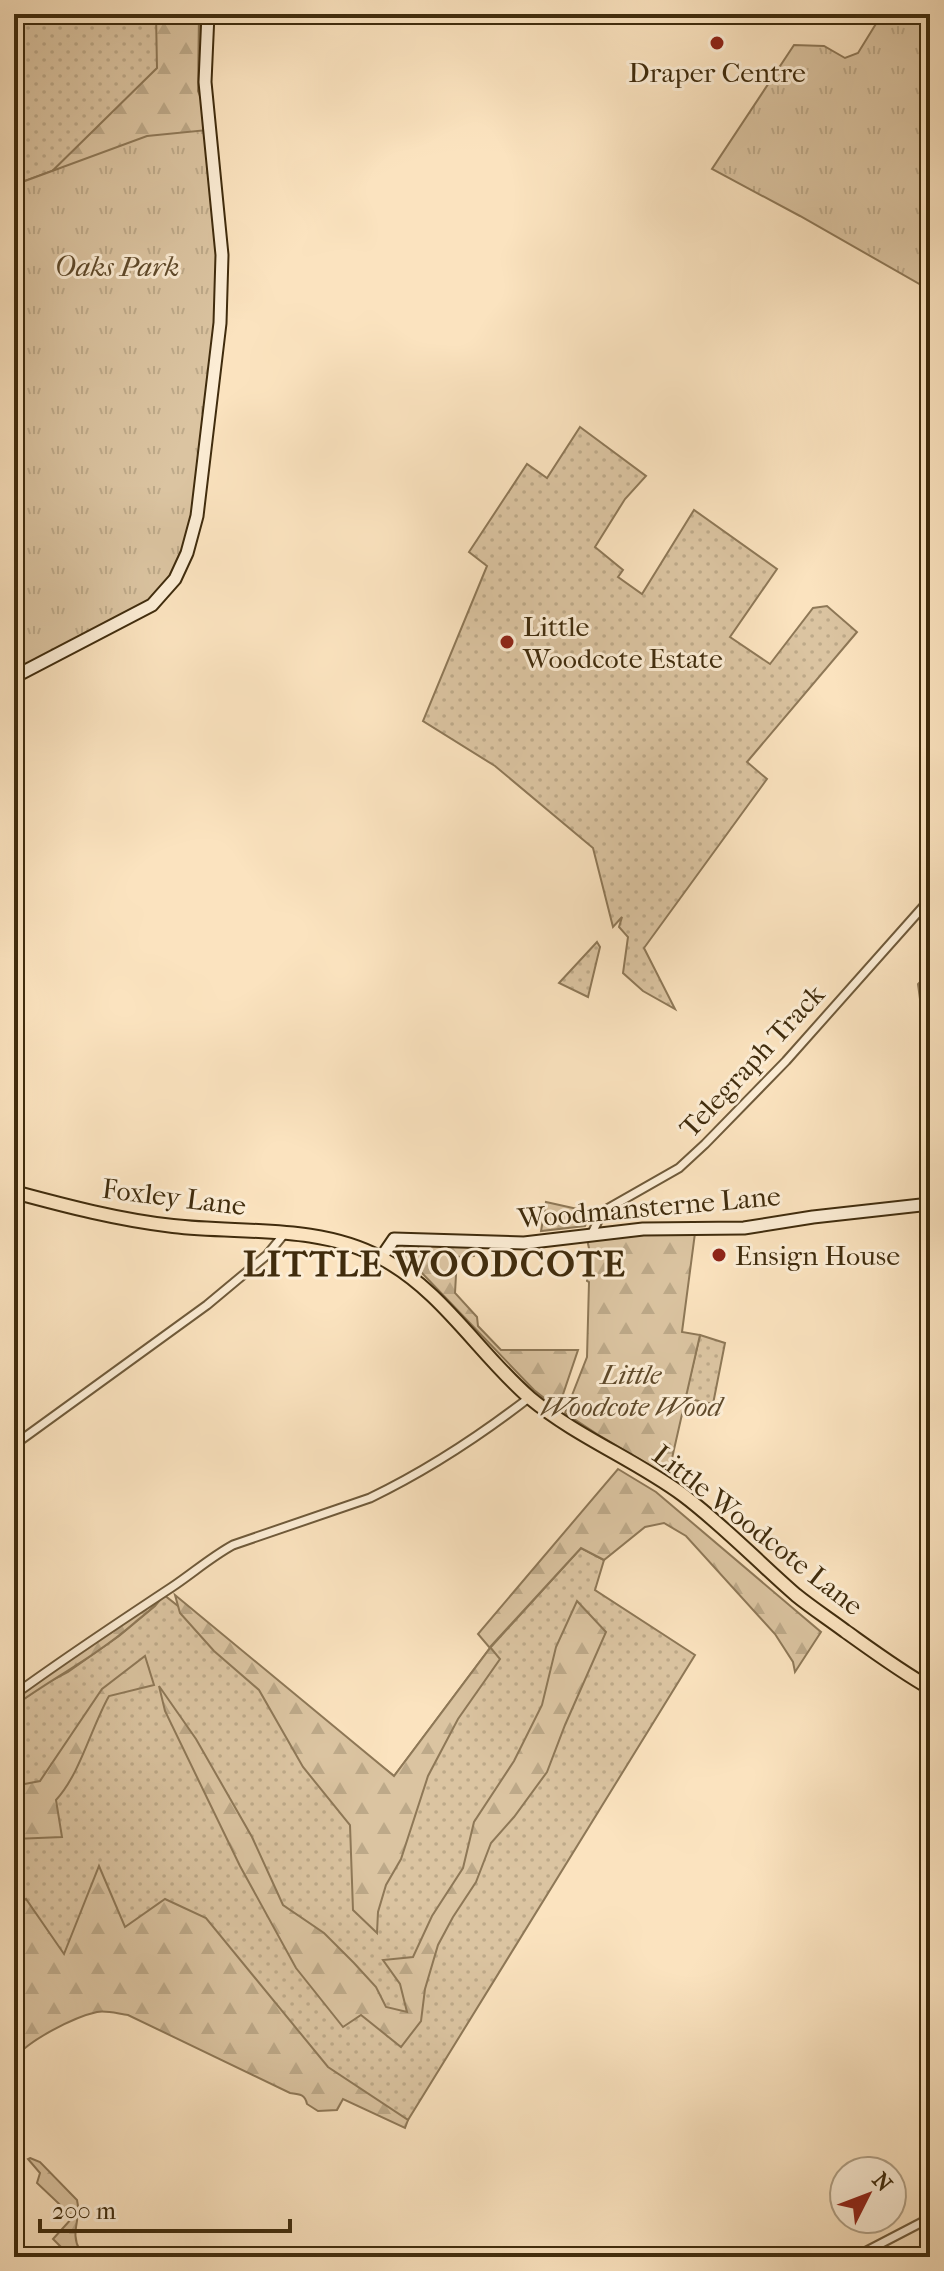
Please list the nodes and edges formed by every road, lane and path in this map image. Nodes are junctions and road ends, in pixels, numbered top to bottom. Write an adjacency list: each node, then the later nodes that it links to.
1 (208, 14): 2 (main road)
2 (14, 677)
3 (930, 899): 7 (street, Telegraph Track)
4 (14, 1192): 6 (main road, Foxley Lane)
5 (930, 1204): 7 (main road, Woodmansterne Lane)
6 (285, 1233): 8 (main road, Foxley Lane); 11 (street)
7 (592, 1233): 9 (main road, Woodmansterne Lane)
8 (330, 1239): 9 (main road, Little Woodcote Lane)
9 (381, 1258): 10 (main road, Little Woodcote Lane)
10 (530, 1397): 12 (main road, Little Woodcote Lane); 13 (street)
11 (14, 1445)
12 (930, 1688)
13 (14, 1695)
14 (930, 2218): 15 (street)
15 (855, 2257)

